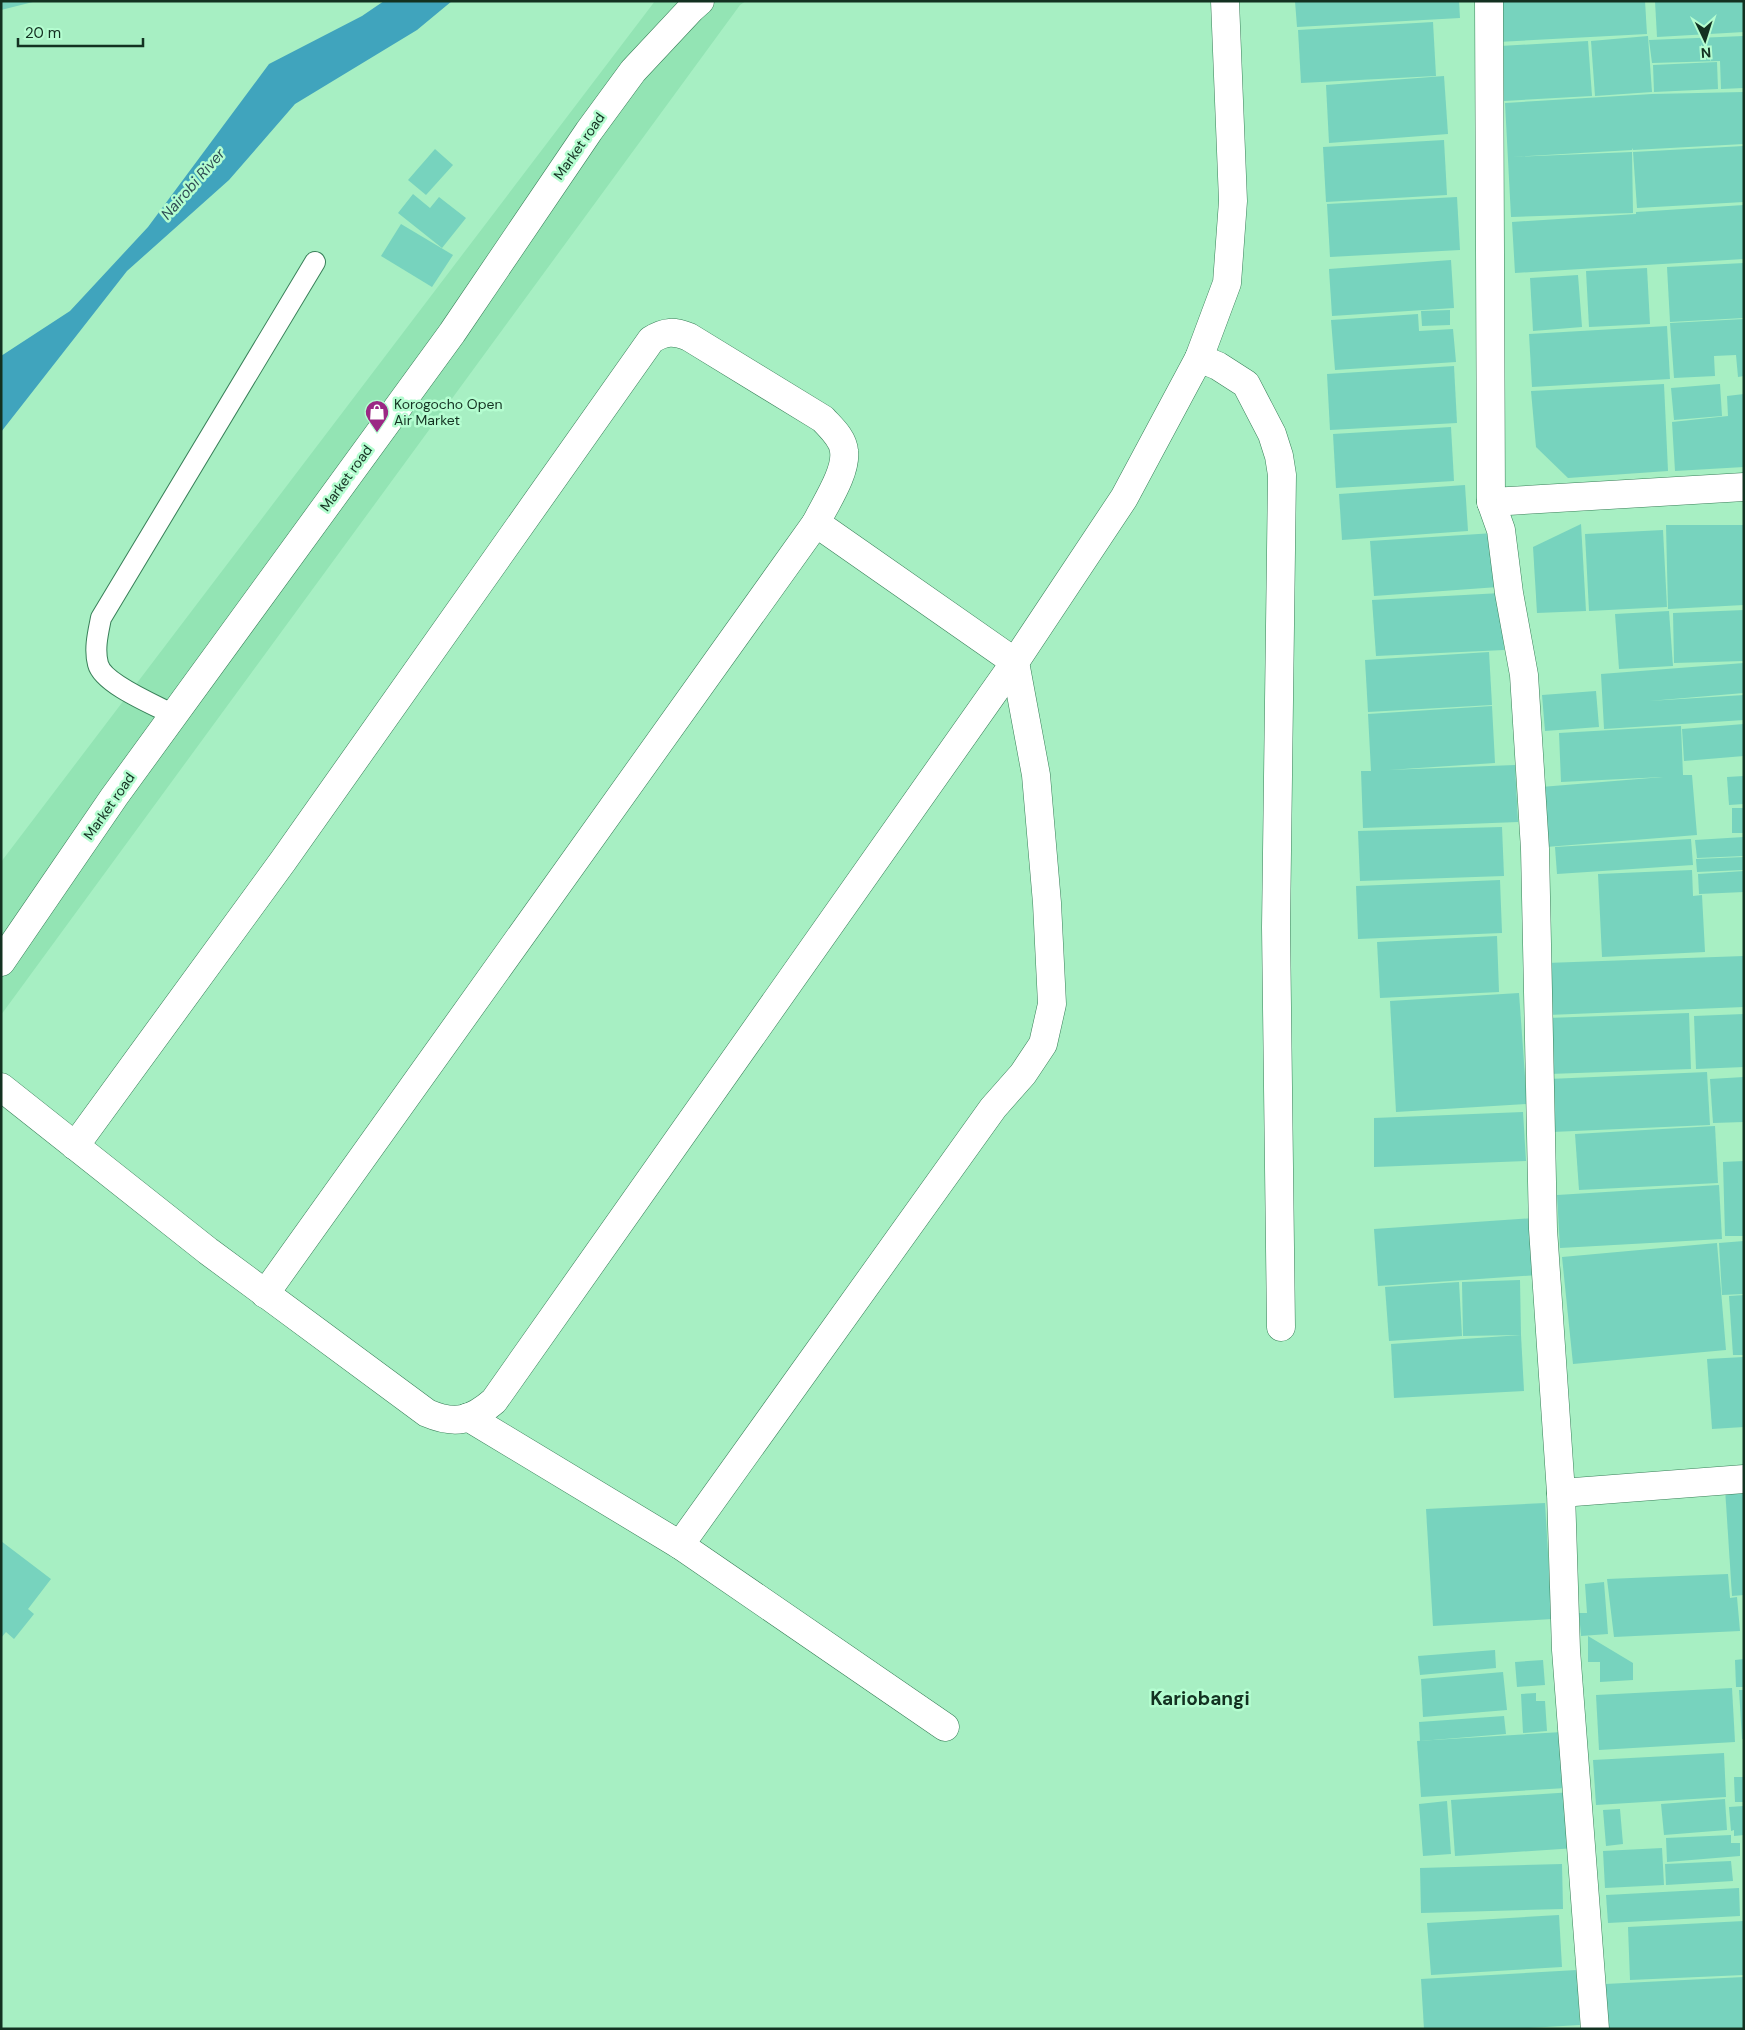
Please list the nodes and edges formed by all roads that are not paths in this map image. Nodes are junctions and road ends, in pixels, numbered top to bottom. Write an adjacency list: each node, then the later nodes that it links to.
1 (700, 1): 10 (street, Market road)
2 (1225, 1): 5 (street)
3 (1489, 1): 7 (street)
4 (315, 262): 10 (lane)
5 (1199, 358): 9 (street); 15 (street)
6 (1744, 487): 7 (street)
7 (1491, 502): 18 (street)
8 (816, 523): 9 (street); 13 (street); 14 (street)
9 (1015, 662): 16 (street); 19 (street)
10 (174, 715): 11 (street, Market road)
11 (1, 962)
12 (1, 1087): 13 (street)
13 (75, 1146): 14 (street)
14 (265, 1294): 16 (street)
15 (1281, 1327)
16 (468, 1417): 19 (street)
17 (1744, 1480): 18 (street)
18 (1562, 1493): 21 (street)
19 (680, 1545): 20 (street)
20 (945, 1726)
21 (1595, 2029)

